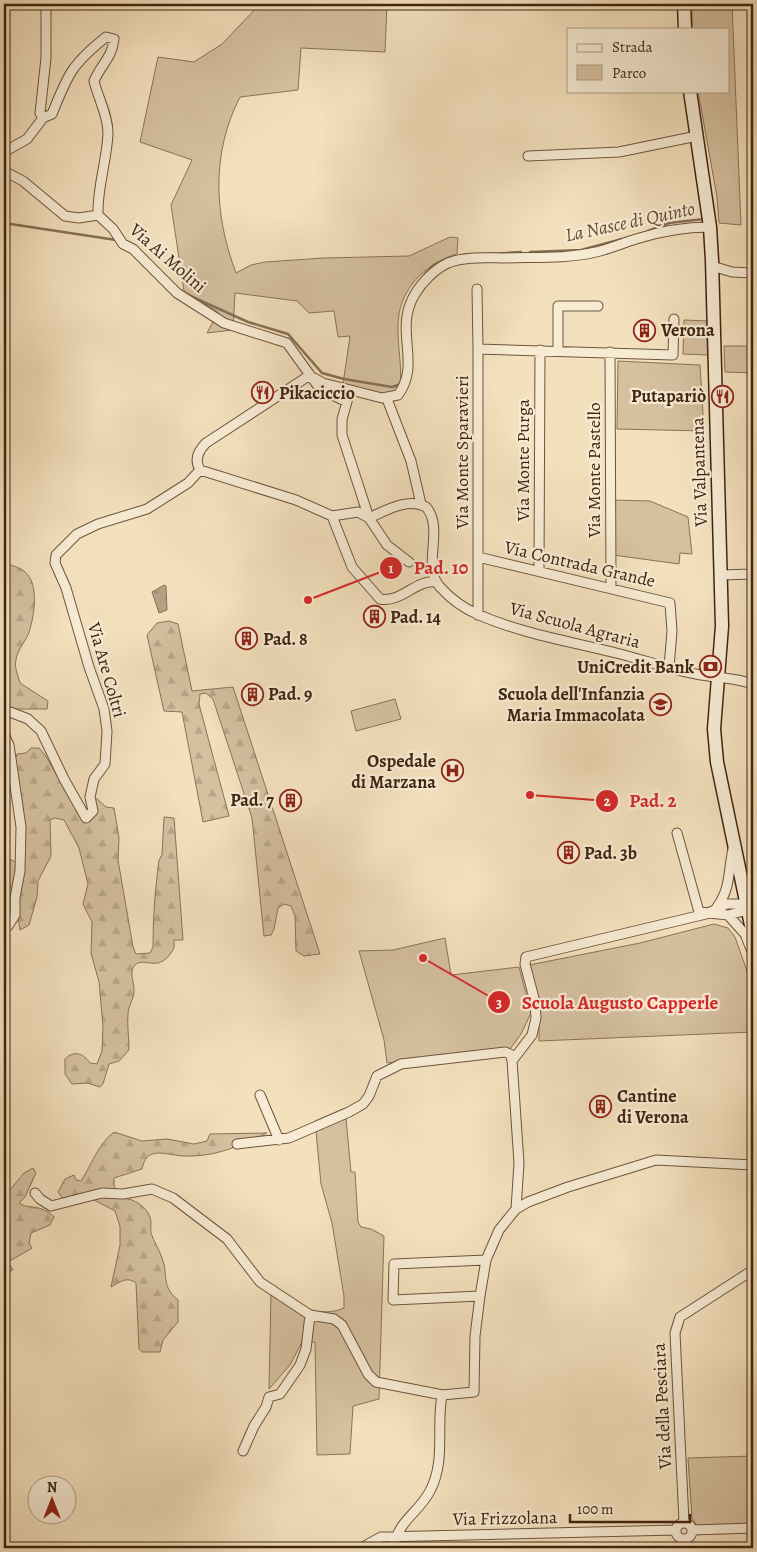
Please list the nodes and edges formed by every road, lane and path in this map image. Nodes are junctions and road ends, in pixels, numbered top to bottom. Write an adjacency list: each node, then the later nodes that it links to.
1 (46, 4): 5 (street)
2 (684, 4): 3 (street)
3 (684, 28)
4 (690, 92): 6 (street, Via Valpantena)
5 (43, 118): 7 (street); 10 (street)
6 (697, 136): 8 (street); 11 (street, Via Valpantena)
7 (4, 152)
8 (528, 156)
9 (4, 171): 10 (street)
10 (98, 215): 21 (street, Via Ai Molini)
11 (710, 228): 12 (street, Via Valpantena); 22 (street)
12 (712, 266): 13 (street); 31 (street, Via Valpantena)
13 (753, 273)
14 (477, 289): 17 (street, Via Monte Sparavieri)
15 (598, 306): 19 (street)
16 (674, 320): 20 (street)
17 (478, 349): 18 (street); 27 (street, Via Monte Sparavieri)
18 (540, 350): 19 (street); 29 (street, Via Monte Purga)
19 (558, 350): 20 (street)
20 (610, 352): 33 (street, Via Monte Pastello)
21 (310, 375): 22 (street); 23 (street); 26 (street, Via Ai Molini)
22 (387, 399): 24 (street)
23 (200, 470): 25 (street); 38 (street, Via Are Coltri)
24 (421, 504): 26 (street); 32 (street)
25 (332, 516): 26 (street); 32 (street)
26 (369, 518): 28 (street)
27 (478, 557): 29 (street, Via Contrada Grande); 34 (street, Via Monte Sparavieri)
28 (409, 562)
29 (539, 570): 33 (street, Via Contrada Grande)
30 (753, 574): 31 (street)
31 (721, 575): 36 (street, Via Valpantena)
32 (436, 582): 34 (street, Via Scuola Agraria)
33 (611, 587): 35 (street, Via Contrada Grande)
34 (478, 615): 35 (street, Via Scuola Agraria)
35 (669, 667): 36 (street, Via Scuola Agraria)
36 (718, 678): 37 (street); 41 (street, Via Valpantena)
37 (753, 684)
38 (4, 716)
39 (4, 734): 46 (street)
40 (677, 833): 44 (street)
41 (734, 843): 42 (street, Via Valpantena); 43 (street)
42 (747, 907): 43 (street); 45 (street); 47 (street, Via Valpantena)
43 (717, 908): 44 (street)
44 (706, 914): 45 (street); 49 (street)
45 (728, 915): 48 (street)
46 (4, 927)
47 (753, 935)
48 (753, 954)
49 (512, 1061): 51 (street); 54 (street)
50 (260, 1096): 51 (street)
51 (279, 1140): 52 (street)
52 (237, 1144)
53 (753, 1165): 56 (street)
54 (518, 1176): 56 (street); 57 (street)
55 (35, 1193): 61 (street)
56 (528, 1202): 57 (street)
57 (516, 1209): 58 (street)
58 (486, 1260): 60 (street); 60 (street)
59 (753, 1270): 64 (street, Via della Pesciara)
60 (480, 1296): 62 (street)
61 (310, 1315): 62 (street); 63 (street)
62 (443, 1394): 68 (street)
63 (243, 1452)
64 (684, 1522): 66 (street); 67 (street)
65 (753, 1528): 67 (street)
66 (676, 1530): 68 (street, Via Frizzolana); 69 (street)
67 (693, 1530): 69 (street)
68 (395, 1536): 70 (street, Via Frizzolana); 71 (street)
69 (684, 1544)
70 (361, 1548)
71 (392, 1548)

